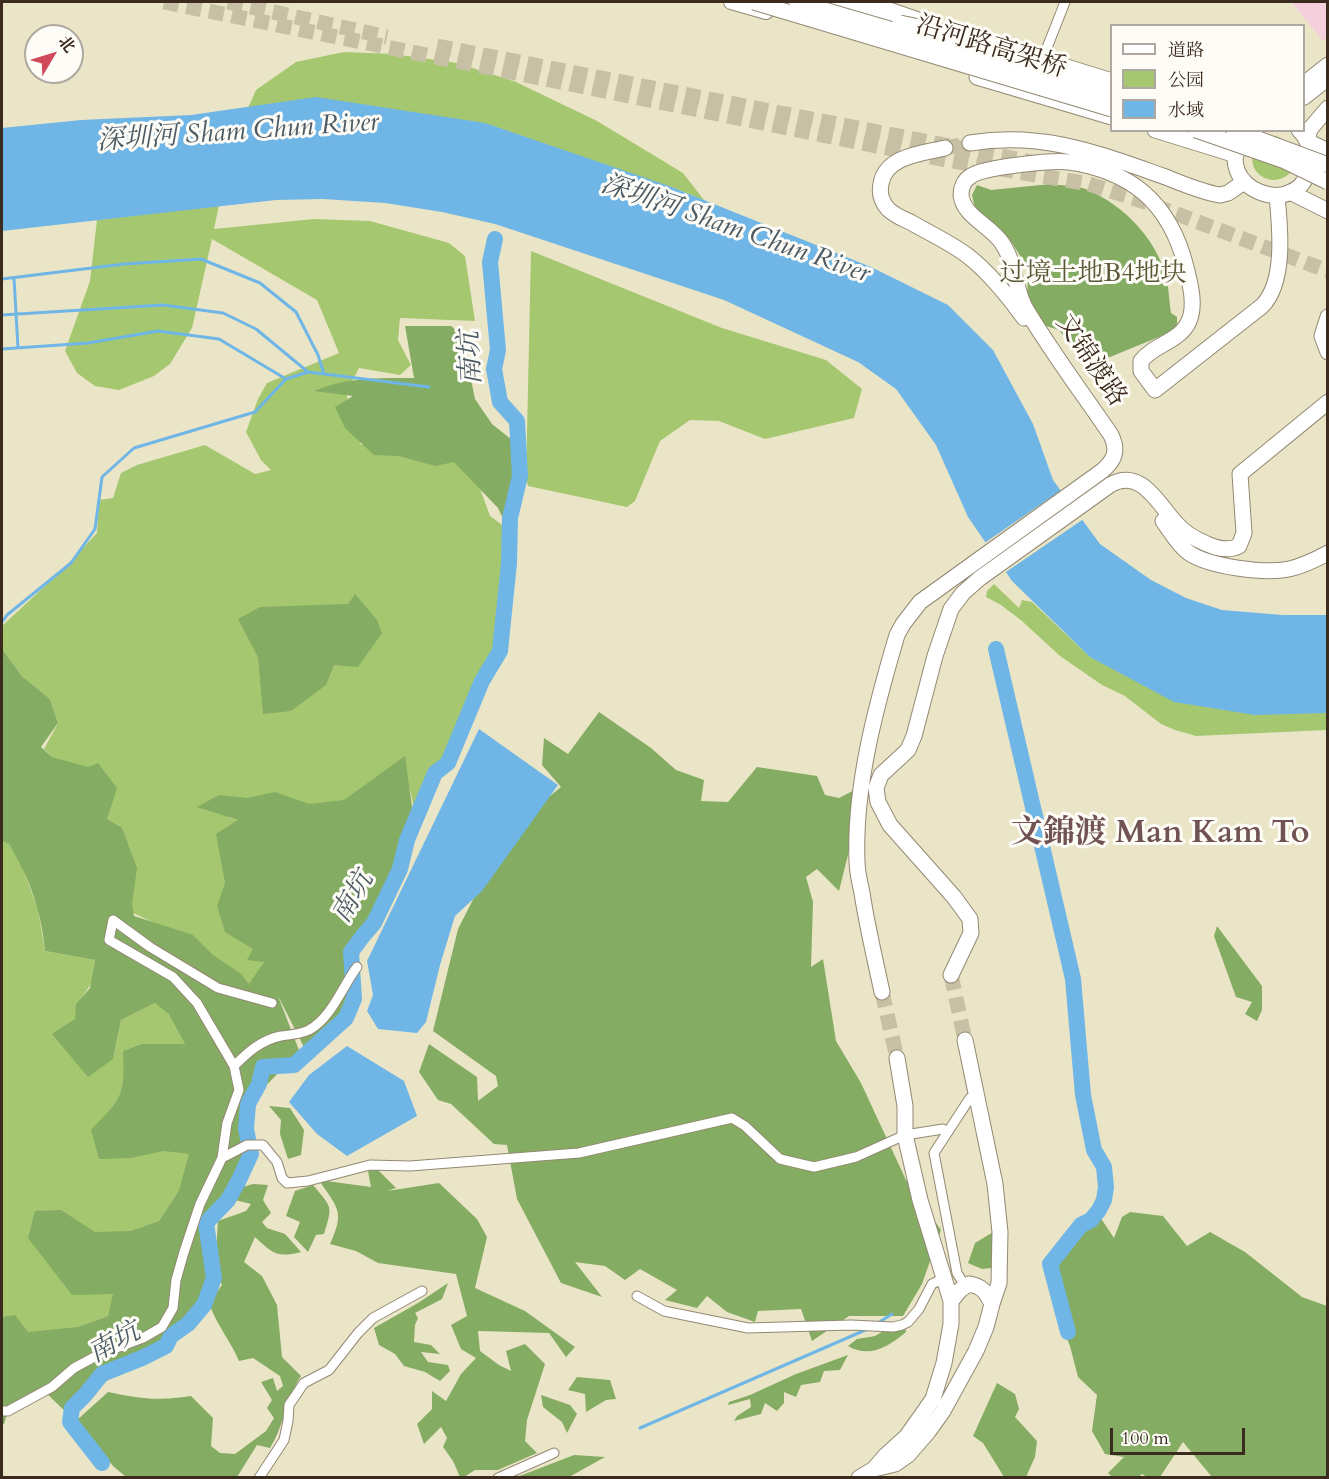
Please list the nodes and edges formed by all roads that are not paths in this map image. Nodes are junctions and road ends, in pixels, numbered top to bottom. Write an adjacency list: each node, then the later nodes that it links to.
1 (731, 2): 7 (main road)
2 (754, 2): 18 (main road, 沿河路高架桥, bridge)
3 (804, 2): 7 (main road); 8 (main road, bridge); 16 (main road, 沿河路高架桥, bridge)
4 (834, 2): 7 (main road); 9 (main road)
5 (1065, 2): 9 (street)
6 (866, 3): 8 (main road, bridge)
7 (828, 31): 15 (main road)
8 (973, 38): 12 (main road, bridge)
9 (1040, 65): 14 (main road); 15 (street)
10 (1328, 65): 13 (main road)
11 (1328, 78): 17 (main road)
12 (1110, 80)
13 (1305, 83)
14 (1110, 86)
15 (1029, 92): 20 (main road)
16 (1110, 93)
17 (1305, 96)
18 (1110, 108)
19 (1328, 108): 26 (main road)
20 (1110, 116)
21 (1161, 132): 30 (main road)
22 (1202, 132): 33 (main road, bridge)
23 (1240, 132): 31 (main road, bridge)
24 (1246, 132): 30 (main road)
25 (1261, 132): 31 (main road, bridge)
26 (1303, 136): 29 (main road); 34 (main road)
27 (970, 143): 32 (main road)
28 (945, 148): 39 (main road, 文锦渡路)
29 (1328, 151)
30 (1236, 155): 32 (main road)
31 (1328, 164)
32 (1244, 182): 34 (main road)
33 (1328, 182)
34 (1284, 194): 35 (main road); 39 (main road, 文锦渡路)
35 (1328, 211)
36 (1328, 317): 37 (main road)
37 (1328, 352)
38 (1328, 402): 40 (main road)
39 (1083, 484): 44 (main road)
40 (1094, 498): 41 (main road); 43 (main road)
41 (1328, 553)
42 (357, 967): 48 (street)
43 (951, 975)
44 (882, 992)
45 (272, 1003): 48 (street)
46 (965, 1040): 58 (main road)
47 (897, 1058): 51 (main road)
48 (234, 1066): 52 (street)
49 (970, 1098): 50 (street)
50 (948, 1132): 51 (street); 54 (street)
51 (905, 1135): 52 (street); 53 (main road)
52 (222, 1158): 59 (street)
53 (945, 1282): 56 (street); 57 (main road)
54 (965, 1286): 57 (main road); 58 (main road)
55 (422, 1291): 62 (street)
56 (637, 1296)
57 (951, 1301): 61 (main road)
58 (992, 1304): 61 (main road)
59 (2, 1411)
60 (554, 1453): 63 (street)
61 (871, 1474)
62 (259, 1478)
63 (498, 1478)

